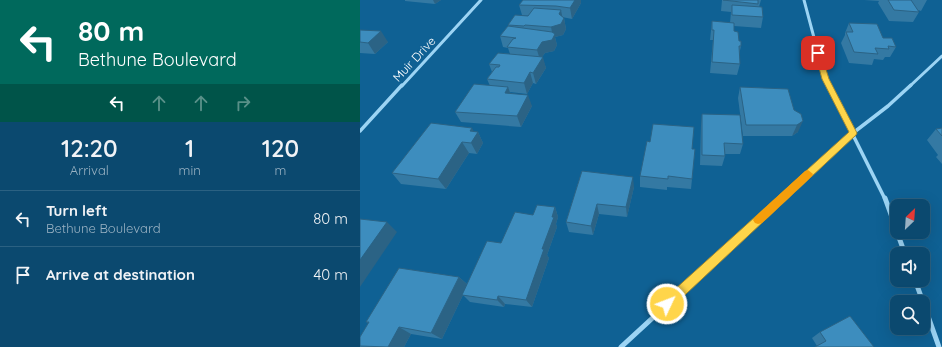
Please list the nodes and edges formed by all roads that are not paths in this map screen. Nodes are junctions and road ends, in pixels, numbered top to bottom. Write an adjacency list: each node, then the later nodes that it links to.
1 (481, 0): 4 (street, Muir Drive)
2 (804, 0): 5 (street)
3 (942, 56): 5 (street)
4 (360, 131)
5 (853, 133): 6 (street); 8 (street)
6 (890, 212)
7 (930, 322): 9 (street)
8 (621, 347)
9 (939, 347)

